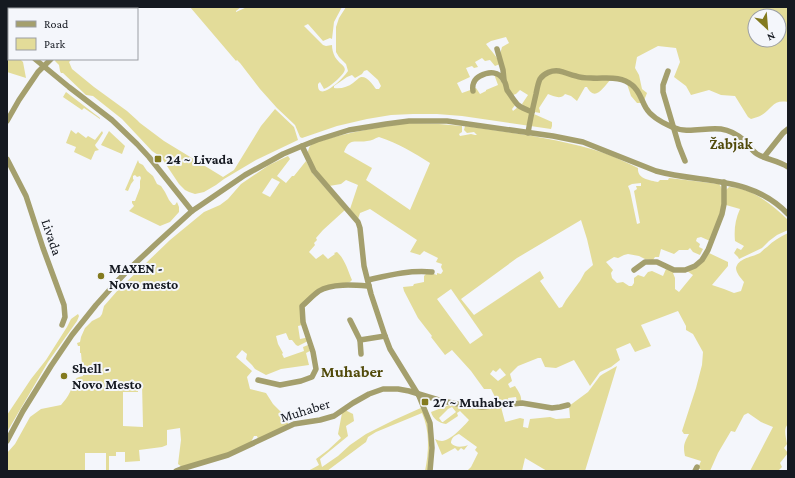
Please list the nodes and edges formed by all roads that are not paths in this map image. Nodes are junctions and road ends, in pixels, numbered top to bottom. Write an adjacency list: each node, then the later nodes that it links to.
1 (497, 49): 6 (street)
2 (36, 60): 4 (street)
3 (50, 60): 4 (street)
4 (44, 66): 9 (street); 19 (street)
5 (668, 71): 10 (street)
6 (504, 80): 7 (street); 8 (street)
7 (473, 91)
8 (532, 112): 10 (street); 12 (street)
9 (7, 121)
10 (674, 128): 14 (street); 16 (street)
11 (788, 129): 14 (street)
12 (528, 133): 13 (street); 18 (street)
13 (302, 146): 19 (street); 23 (street)
14 (764, 157): 17 (street)
15 (7, 159): 25 (street, Livada)
16 (685, 161)
17 (788, 167)
18 (724, 182): 20 (street); 21 (street)
19 (192, 212): 32 (street)
20 (788, 214)
21 (634, 270)
22 (432, 272): 23 (street)
23 (368, 283): 26 (street); 29 (street, Muhaber)
24 (350, 320): 27 (street)
25 (62, 325)
26 (384, 336): 27 (street); 30 (street)
27 (360, 340): 28 (street)
28 (361, 354)
29 (258, 380)
30 (418, 394): 31 (street, Muhaber); 33 (street, Muhaber); 34 (street)
31 (568, 405)
32 (7, 441)
33 (176, 471)
34 (430, 471)

